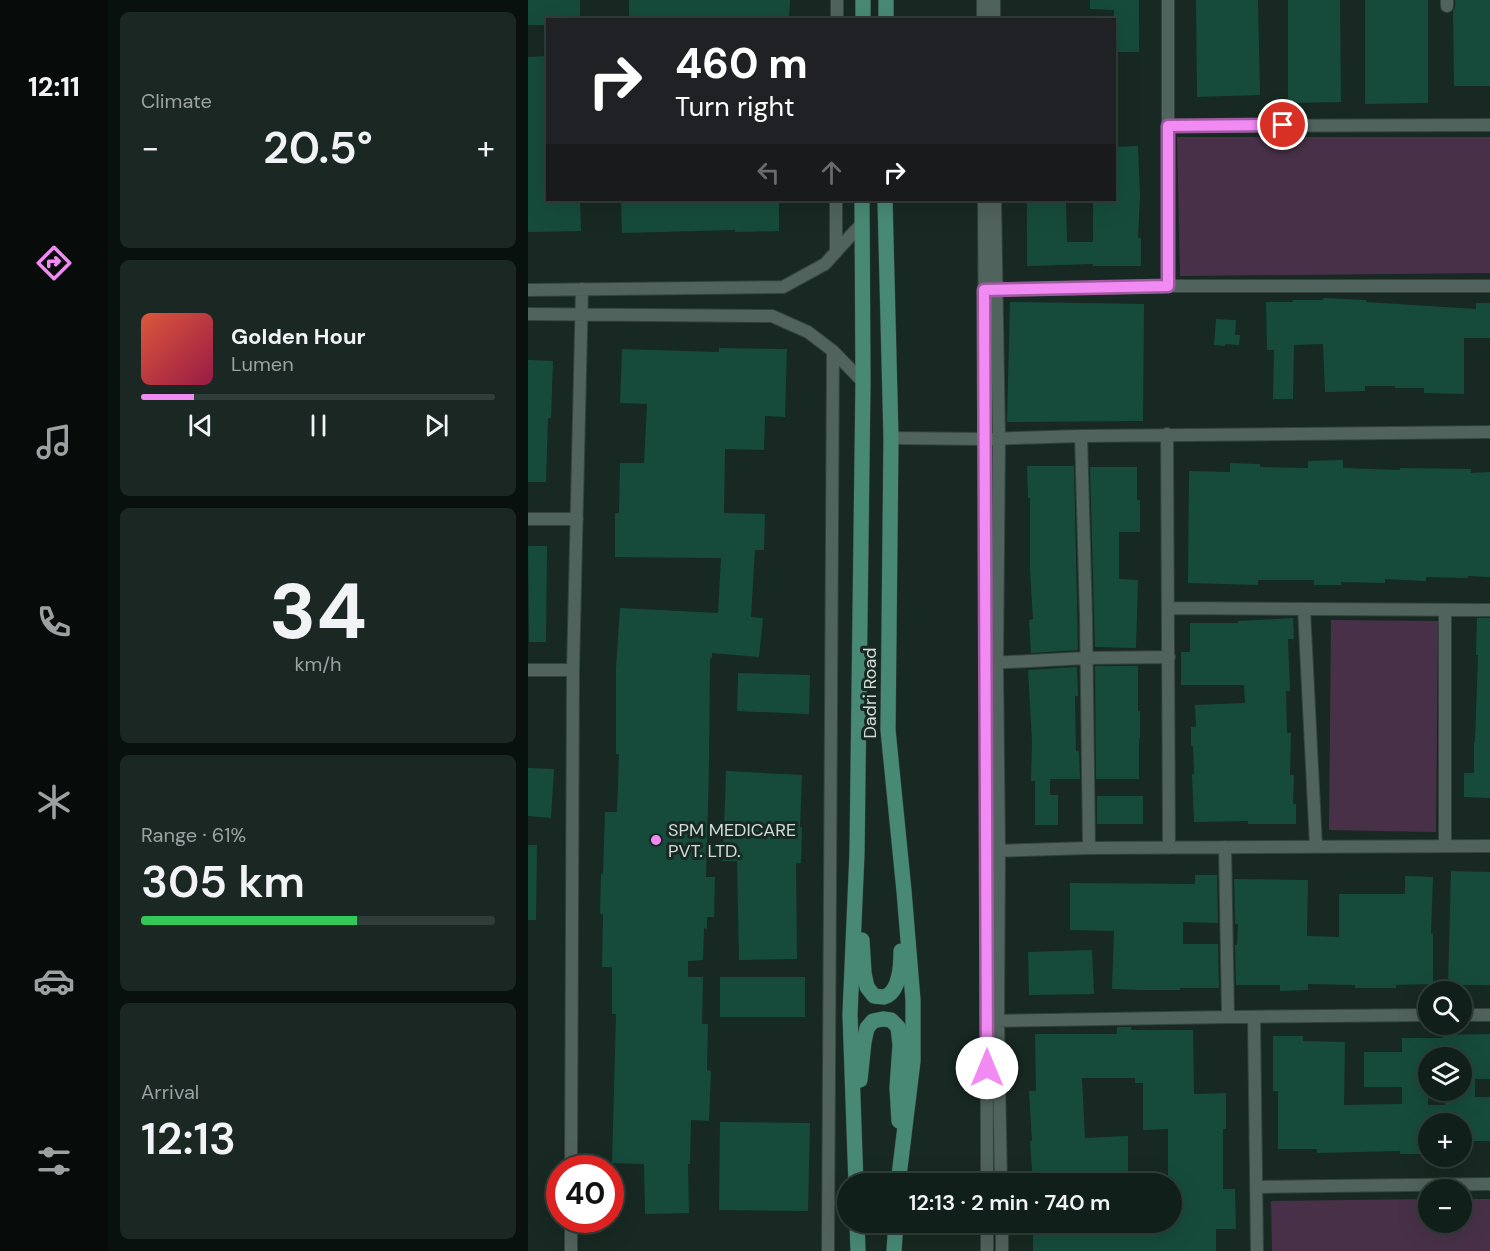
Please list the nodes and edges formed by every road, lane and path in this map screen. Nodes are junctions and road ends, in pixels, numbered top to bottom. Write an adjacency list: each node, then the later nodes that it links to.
1 (837, 0): 7 (street)
2 (863, 0): 8 (main road)
3 (886, 0): 9 (main road)
4 (983, 0): 10 (street)
5 (994, 0): 11 (street)
6 (1168, 0): 13 (street)
7 (837, 18)
8 (863, 18)
9 (886, 18)
10 (983, 18)
11 (994, 18)
12 (1490, 125): 13 (street)
13 (1168, 126): 21 (street)
14 (836, 201): 20 (street)
15 (861, 201): 19 (main road, Dadri Road)
16 (885, 201): 33 (main road, Dadri Road)
17 (984, 201): 25 (street)
18 (995, 201): 25 (street)
19 (861, 225): 20 (street); 29 (main road, Dadri Road)
20 (836, 252): 23 (street)
21 (1168, 286): 22 (street); 25 (street)
22 (1490, 286)
23 (582, 289): 24 (street); 27 (street)
24 (528, 290)
25 (990, 290): 34 (street); 35 (street)
26 (528, 314): 27 (street)
27 (582, 314): 28 (street); 37 (street)
28 (833, 351): 29 (street); 77 (street)
29 (863, 381): 54 (main road, Dadri Road)
30 (1490, 432): 31 (street)
31 (1167, 434): 32 (street); 38 (street)
32 (1081, 436): 35 (street); 43 (street)
33 (891, 438): 34 (street); 55 (main road, Dadri Road)
34 (985, 439): 35 (street); 44 (street)
35 (999, 439): 44 (street)
36 (528, 519): 37 (street)
37 (577, 519): 46 (street)
38 (1168, 608): 39 (street); 42 (street)
39 (1304, 609): 40 (street); 48 (street)
40 (1445, 610): 41 (street); 47 (street)
41 (1490, 610)
42 (1169, 657): 43 (street); 52 (street)
43 (1086, 658): 44 (street); 51 (street)
44 (991, 663): 53 (street)
45 (528, 670): 46 (street)
46 (573, 670): 63 (street)
47 (1445, 845): 48 (street); 49 (street)
48 (1316, 846): 50 (street)
49 (1490, 846)
50 (1225, 847): 52 (street); 59 (street)
51 (1089, 848): 52 (street); 53 (street)
52 (1169, 848)
53 (993, 851): 61 (street)
54 (857, 853): 55 (main road); 62 (main road, Dadri Road)
55 (904, 891): 64 (main road, Dadri Road)
56 (1472, 1015): 57 (street)
57 (1490, 1015)
58 (1418, 1016): 60 (street)
59 (1228, 1017): 60 (street); 61 (street)
60 (1254, 1017): 70 (street)
61 (992, 1021): 67 (street); 68 (street)
62 (855, 1145): 64 (main road); 65 (main road, Dadri Road)
63 (571, 1155)
64 (901, 1161): 66 (main road, Dadri Road)
65 (856, 1173)
66 (899, 1173)
67 (987, 1173)
68 (1000, 1173)
69 (1490, 1184): 70 (street)
70 (1257, 1186): 82 (street)
71 (571, 1233): 76 (street)
72 (857, 1233): 78 (main road)
73 (895, 1233): 79 (main road)
74 (987, 1233): 80 (street)
75 (1002, 1233): 81 (street)
76 (571, 1251)
77 (828, 1251)
78 (858, 1251)
79 (894, 1251)
80 (987, 1251)
81 (1002, 1251)
82 (1257, 1251)

